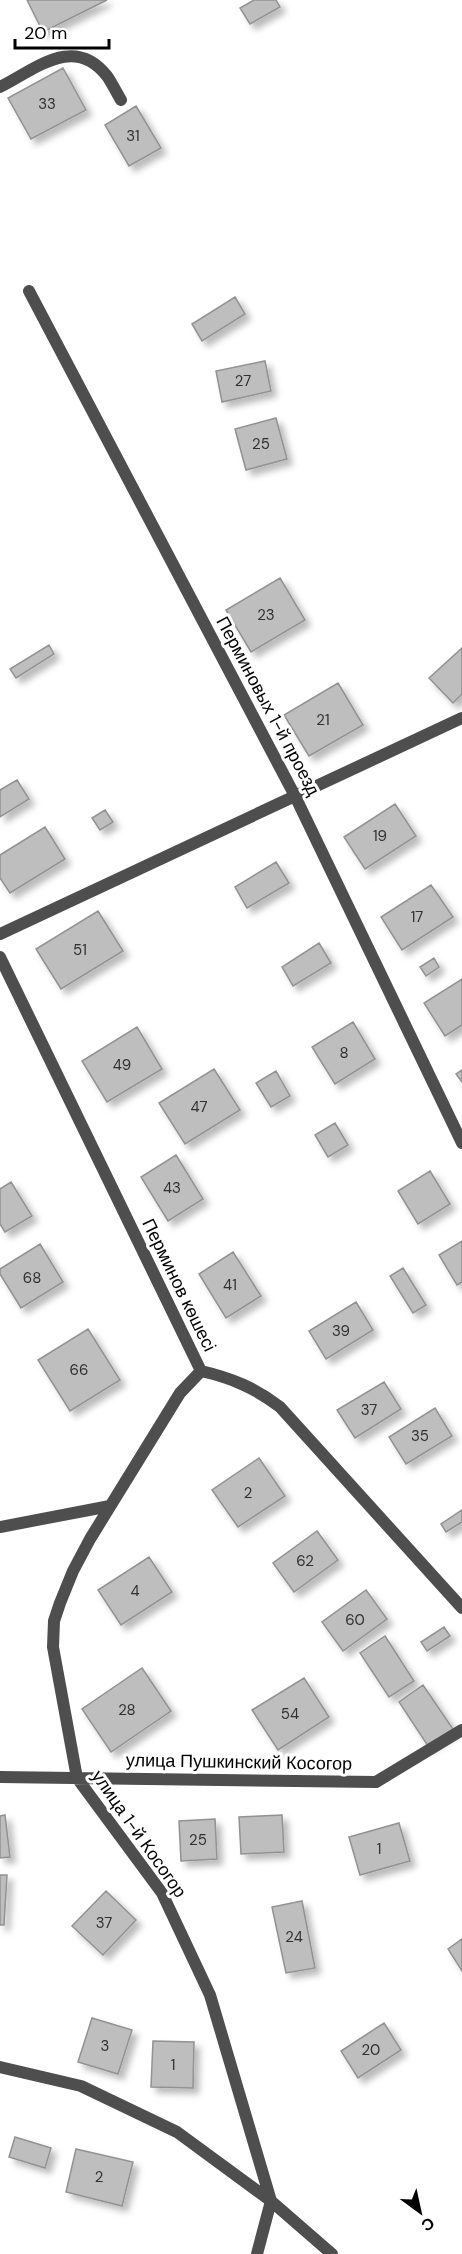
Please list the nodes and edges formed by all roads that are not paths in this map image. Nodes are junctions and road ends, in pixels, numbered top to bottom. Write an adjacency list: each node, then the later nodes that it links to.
1 (0, 87): 2 (street)
2 (121, 100)
3 (29, 291): 5 (street, Перминовых 1-й проезд)
4 (462, 718): 5 (street)
5 (295, 796): 6 (street); 8 (street, Перминовых 1-й проезд)
6 (0, 934)
7 (0, 957): 9 (street, Перминов көшесі)
8 (462, 1143)
9 (201, 1371): 10 (street, улица 1-й Косогор); 12 (street, Перминов көшесі)
10 (110, 1506): 11 (street); 15 (street, улица 1-й Косогор)
11 (0, 1527)
12 (462, 1608)
13 (462, 1730): 15 (street, улица Пушкинский Косогор)
14 (0, 1777): 15 (street, улица Пушкинский Косогор)
15 (77, 1778): 17 (street, улица 1-й Косогор)
16 (0, 2067): 17 (street)
17 (271, 2201): 18 (street); 19 (street)
18 (257, 2254)
19 (332, 2254)

